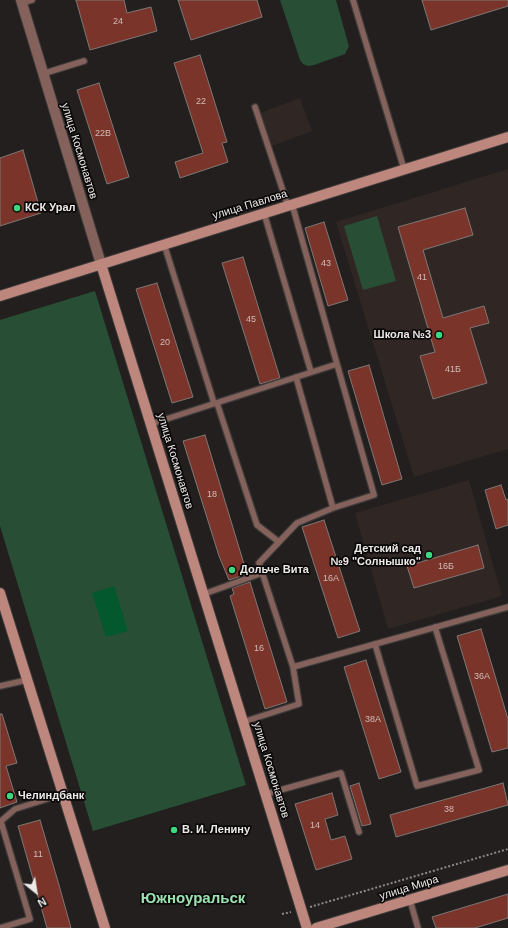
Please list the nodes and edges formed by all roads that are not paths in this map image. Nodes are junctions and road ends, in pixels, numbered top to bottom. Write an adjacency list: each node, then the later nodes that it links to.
1 (32, 0): 3 (lane)
2 (353, 0): 8 (lane)
3 (21, 2): 5 (street, улица Космонавтов)
4 (84, 61): 5 (lane)
5 (42, 74): 12 (street, улица Космонавтов)
6 (255, 107): 9 (lane)
7 (508, 137): 8 (street, улица Павлова)
8 (404, 170): 9 (street, улица Павлова)
9 (290, 205): 10 (street, улица Павлова); 14 (lane)
10 (264, 213): 11 (street, улица Павлова); 15 (lane)
11 (164, 244): 12 (street, улица Павлова); 17 (lane)
12 (101, 264): 13 (street, улица Павлова); 18 (street, улица Космонавтов)
13 (0, 296)
14 (337, 364): 15 (lane); 19 (lane)
15 (311, 372): 16 (lane)
16 (296, 377): 17 (lane); 19 (lane)
17 (216, 403): 18 (lane); 20 (lane)
18 (151, 424): 23 (street, улица Космонавтов)
19 (333, 508): 20 (lane)
20 (279, 542): 21 (lane)
21 (262, 573): 23 (lane); 27 (lane)
22 (0, 593): 28 (street)
23 (204, 594): 30 (street, улица Космонавтов)
24 (508, 607): 25 (lane)
25 (435, 627): 26 (lane); 26 (lane)
26 (375, 644): 27 (lane)
27 (293, 667): 30 (lane)
28 (27, 680): 29 (lane); 31 (street)
29 (0, 686)
30 (243, 722): 32 (street, улица Космонавтов)
31 (63, 794): 33 (lane); 38 (street)
32 (266, 794): 34 (lane); 39 (street, улица Космонавтов)
33 (1, 822): 37 (lane)
34 (360, 832)
35 (508, 870): 36 (street, улица Мира)
36 (410, 900): 40 (street, улица Мира); 41 (lane)
37 (0, 928)
38 (105, 928)
39 (307, 928)
40 (316, 928)
41 (418, 928)

